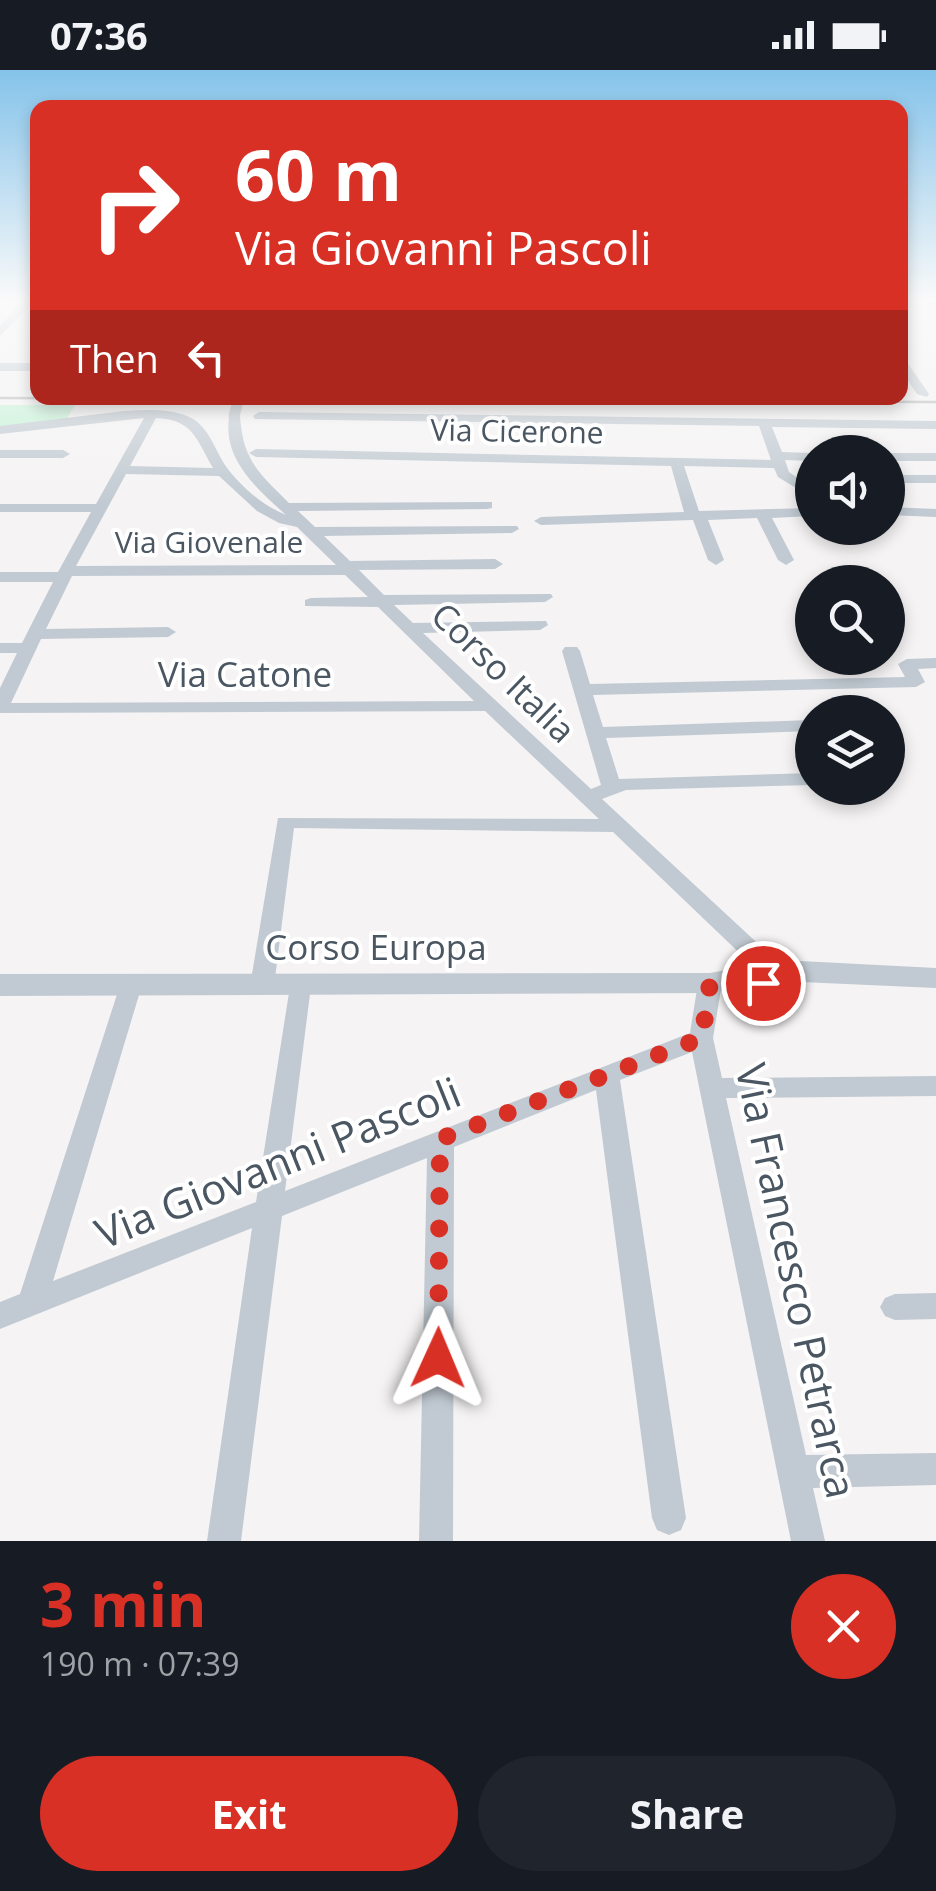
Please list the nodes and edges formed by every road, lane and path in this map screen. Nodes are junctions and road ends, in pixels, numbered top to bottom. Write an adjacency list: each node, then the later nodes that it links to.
1 (908, 381): 2 (street)
2 (923, 394)
3 (236, 407): 26 (street, Corso Italia)
4 (152, 414): 5 (street); 18 (street); 19 (street)
5 (42, 425): 8 (street); 11 (street)
6 (765, 425): 7 (street); 9 (street); 16 (street)
7 (936, 425)
8 (0, 430)
9 (256, 453): 17 (street, Via Cicerone); 26 (street)
10 (0, 454): 11 (street)
11 (24, 454): 12 (street)
12 (63, 454)
13 (905, 457): 14 (street)
14 (936, 457)
15 (795, 458): 16 (street, Via Cicerone)
16 (776, 460): 17 (street, Via Cicerone); 21 (street)
17 (676, 461): 33 (street)
18 (121, 470): 19 (street); 28 (street)
19 (224, 472): 35 (street)
20 (936, 478): 23 (street)
21 (788, 479): 22 (street); 24 (street)
22 (795, 479)
23 (905, 479)
24 (795, 483)
25 (487, 504): 26 (street)
26 (284, 506): 35 (street, Corso Italia)
27 (0, 508): 28 (street)
28 (100, 508): 41 (street)
29 (795, 512): 31 (street)
30 (905, 512): 32 (street)
31 (762, 513): 33 (street); 38 (street)
32 (936, 513)
33 (696, 516): 34 (street); 37 (street)
34 (542, 520)
35 (306, 529): 36 (street); 40 (street, Corso Italia)
36 (512, 529)
37 (716, 560)
38 (786, 560)
39 (495, 564): 40 (street, Via Giovenale)
40 (349, 568): 41 (street, Via Giovenale); 44 (street, Corso Italia)
41 (65, 574): 42 (street, Via Giovenale); 49 (street)
42 (0, 577)
43 (545, 598): 44 (street)
44 (382, 601): 45 (street); 47 (street, Corso Italia)
45 (312, 603)
46 (540, 625): 47 (street)
47 (409, 628): 54 (street, Corso Italia)
48 (168, 632): 49 (street)
49 (32, 641): 50 (street); 55 (street)
50 (0, 648)
51 (572, 652): 53 (street)
52 (936, 664): 53 (street)
53 (582, 690): 57 (street)
54 (490, 706): 55 (street, Via Catone); 60 (street, Corso Italia)
55 (0, 707)
56 (795, 726): 57 (street)
57 (594, 733): 59 (street)
58 (795, 779): 59 (street)
59 (612, 788): 60 (street)
60 (588, 798): 61 (street, Corso Italia)
61 (617, 826): 62 (street, Corso Italia); 67 (street)
62 (756, 967): 63 (street, Corso Europa); 64 (street, Corso Europa)
63 (936, 978)
64 (710, 983): 68 (street, Corso Europa); 69 (street)
65 (0, 985): 66 (street, Corso Europa)
66 (130, 985): 67 (street, Corso Europa); 75 (street)
67 (262, 986): 68 (street, Corso Europa)
68 (299, 986): 74 (street)
69 (702, 1038): 70 (street, Via Giovanni Pascoli); 72 (street, Via Francesco Petrarca)
70 (607, 1076): 73 (street, Via Giovanni Pascoli); 81 (street)
71 (936, 1086): 72 (street)
72 (714, 1088): 80 (street, Via Francesco Petrarca)
73 (440, 1139): 74 (street, Via Giovanni Pascoli); 83 (street)
74 (268, 1209): 75 (street, Via Giovanni Pascoli); 82 (street)
75 (32, 1304): 78 (street, Via Giovanni Pascoli)
76 (936, 1306): 77 (street)
77 (895, 1307)
78 (0, 1316)
79 (936, 1469): 80 (street)
80 (791, 1472): 84 (street, Via Francesco Petrarca)
81 (670, 1518)
82 (224, 1541)
83 (436, 1541)
84 (808, 1541)

